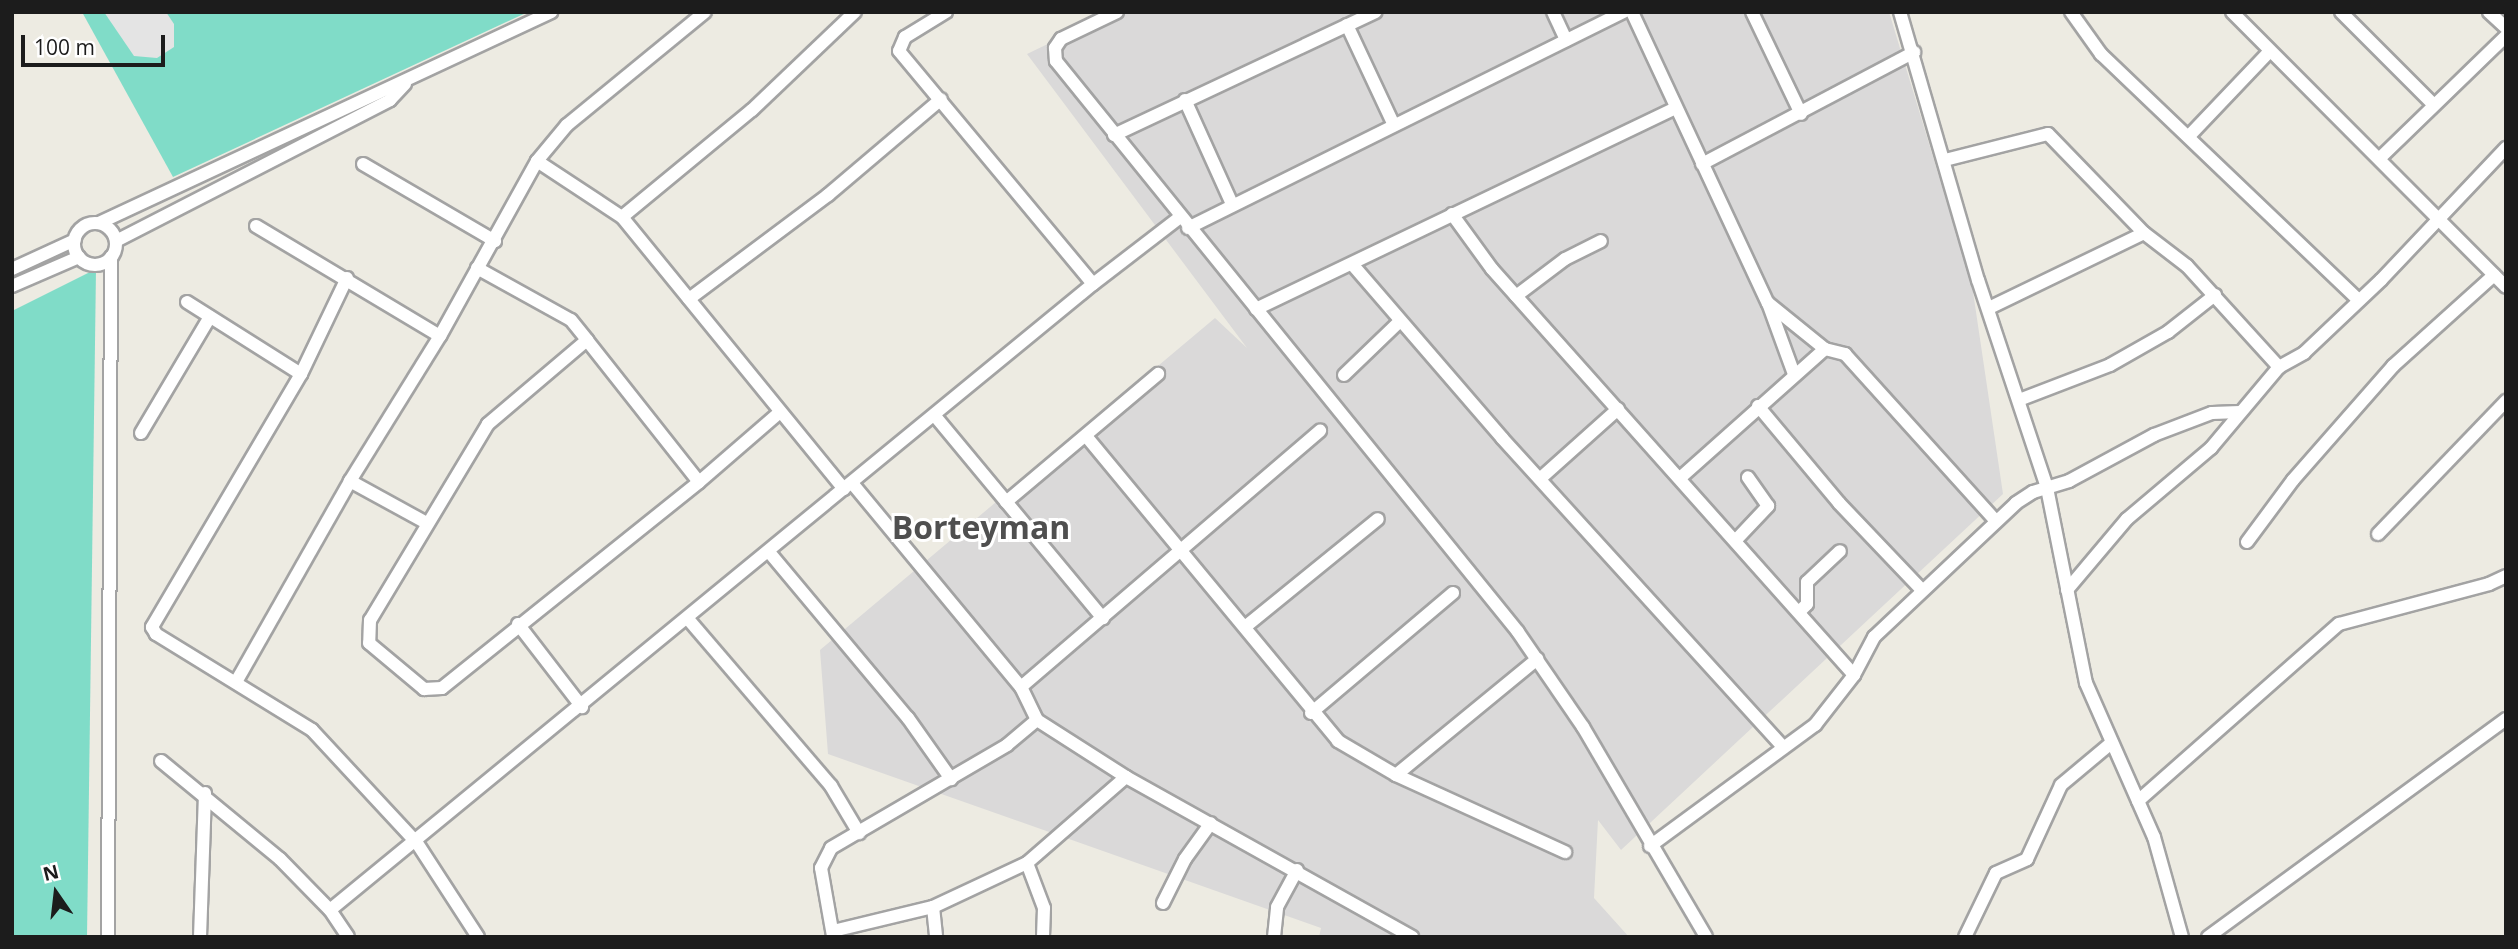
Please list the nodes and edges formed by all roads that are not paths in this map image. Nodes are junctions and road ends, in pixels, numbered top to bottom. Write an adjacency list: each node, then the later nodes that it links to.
1 (551, 12): 22 (street)
2 (705, 12): 34 (street)
3 (855, 12): 39 (street)
4 (946, 12): 23 (street)
5 (1117, 12): 29 (street)
6 (1376, 12): 16 (street)
7 (1553, 12): 19 (street)
8 (1624, 12): 19 (street)
9 (1632, 12): 26 (street)
10 (1752, 12): 27 (street)
11 (1900, 12): 20 (street)
12 (2071, 12): 30 (street)
13 (2232, 12): 21 (street)
14 (2341, 12): 25 (street)
15 (2489, 12): 17 (street)
16 (1347, 25): 24 (street); 28 (street)
17 (2506, 28)
18 (2506, 36): 25 (street)
19 (1566, 40): 28 (street)
20 (1914, 52): 27 (street); 33 (street)
21 (2268, 53): 30 (street); 32 (street)
22 (405, 84): 41 (street); 46 (street)
23 (941, 99): 56 (street); 61 (street)
24 (1185, 100): 29 (street); 37 (street)
25 (2433, 104): 32 (street)
26 (1675, 108): 36 (street); 38 (street)
27 (1801, 114): 36 (street)
28 (1393, 123): 37 (street)
29 (1114, 135): 42 (street)
30 (2190, 135): 62 (street)
31 (2506, 148): 40 (street)
32 (2381, 158): 40 (street)
33 (1945, 160): 44 (street); 66 (street)
34 (537, 161): 39 (street); 47 (street)
35 (362, 164): 47 (street)
36 (1702, 164): 64 (street)
37 (1231, 202): 42 (street)
38 (1452, 214): 51 (street); 60 (street)
39 (622, 217): 61 (street)
40 (2437, 217): 54 (street); 62 (street)
41 (99, 223): 45 (street); 46 (street)
42 (1184, 223): 56 (street); 65 (street)
43 (256, 226): 55 (street)
44 (2144, 233): 59 (street); 66 (street)
45 (75, 240): 49 (street); 53 (street)
46 (116, 241): 50 (street)
47 (495, 241): 52 (street)
48 (1601, 241): 60 (street)
49 (79, 257): 50 (street); 57 (street)
50 (111, 257): 142 (street)
51 (1352, 264): 65 (street); 68 (street)
52 (477, 268): 69 (street); 70 (street)
53 (12, 269)
54 (2494, 275): 58 (street); 100 (street)
55 (347, 278): 69 (street); 73 (street)
56 (1093, 284): 83 (street)
57 (12, 286)
58 (2506, 287)
59 (2215, 295): 72 (street); 77 (street)
60 (1516, 296): 80 (street)
61 (689, 299): 82 (street)
62 (2358, 300): 72 (street)
63 (187, 302): 67 (street)
64 (1768, 303): 71 (street); 76 (street)
65 (1256, 309): 113 (street)
66 (1989, 309): 77 (street)
67 (210, 317): 73 (street); 85 (street)
68 (1399, 322): 75 (street); 87 (street)
69 (440, 336): 90 (street)
70 (587, 340): 91 (street); 97 (street)
71 (1825, 349): 76 (street); 96 (street)
72 (2279, 367): 81 (street)
73 (301, 374): 115 (street)
74 (1158, 374): 86 (street)
75 (1344, 374)
76 (1794, 374): 79 (street)
77 (2019, 400): 93 (street)
78 (2506, 401): 98 (street)
79 (1758, 406): 89 (street); 105 (street)
80 (1618, 409): 87 (street); 89 (street)
81 (2240, 412): 93 (street); 106 (street)
82 (779, 413): 91 (street); 92 (street)
83 (935, 416): 92 (street); 94 (street)
84 (1320, 431): 103 (street)
85 (141, 433)
86 (1086, 436): 94 (street); 103 (street)
87 (1542, 477): 122 (street)
88 (1748, 477): 99 (street)
89 (1680, 478): 99 (street)
90 (350, 481): 97 (street); 115 (street)
91 (699, 482): 111 (street)
92 (848, 486): 102 (street); 116 (street)
93 (2048, 488): 96 (street); 106 (street)
94 (1006, 502): 109 (street)
95 (1378, 519): 112 (street)
96 (1995, 520): 105 (street)
97 (425, 523): 111 (street)
98 (2378, 534)
99 (1735, 540): 108 (street)
100 (2247, 541)
101 (1840, 551): 108 (street)
102 (769, 552): 110 (street); 126 (street)
103 (1178, 552): 109 (street); 112 (street)
104 (2506, 576): 128 (street)
105 (1921, 589): 114 (street)
106 (2067, 590): 121 (street)
107 (1453, 593): 118 (street)
108 (1800, 611): 114 (street)
109 (1103, 618): 116 (street)
110 (688, 619): 117 (street); 130 (street)
111 (518, 624): 117 (street)
112 (1245, 627): 118 (street)
113 (1537, 659): 124 (street); 132 (street)
114 (1854, 675): 122 (street)
115 (236, 682): 131 (street)
116 (1021, 687): 120 (street)
117 (582, 707): 131 (street)
118 (1311, 713): 124 (street)
119 (2506, 719): 152 (street)
120 (1037, 720): 125 (street); 126 (street)
121 (2110, 744): 128 (street); 141 (street)
122 (1782, 746): 132 (street)
123 (161, 761): 127 (street)
124 (1396, 775): 133 (street)
125 (1126, 777): 129 (street); 134 (street)
126 (951, 779): 130 (street)
127 (205, 793): 138 (street); 143 (street)
128 (2138, 801): 151 (street)
129 (1212, 823): 135 (street); 136 (street)
130 (859, 833): 140 (street)
131 (417, 843): 138 (street); 145 (street)
132 (1650, 846): 150 (street)
133 (1565, 852)
134 (1027, 863): 137 (street); 147 (street)
135 (1297, 870): 139 (street); 148 (street)
136 (1163, 903)
137 (933, 907): 140 (street); 146 (street)
138 (330, 910): 144 (street)
139 (1393, 932): 149 (street)
140 (833, 934)
141 (1969, 935)
142 (108, 937)
143 (200, 937)
144 (348, 937)
145 (478, 937)
146 (936, 937)
147 (1042, 937)
148 (1274, 937)
149 (1412, 937)
150 (1706, 937)
151 (2182, 937)
152 (2207, 937)

